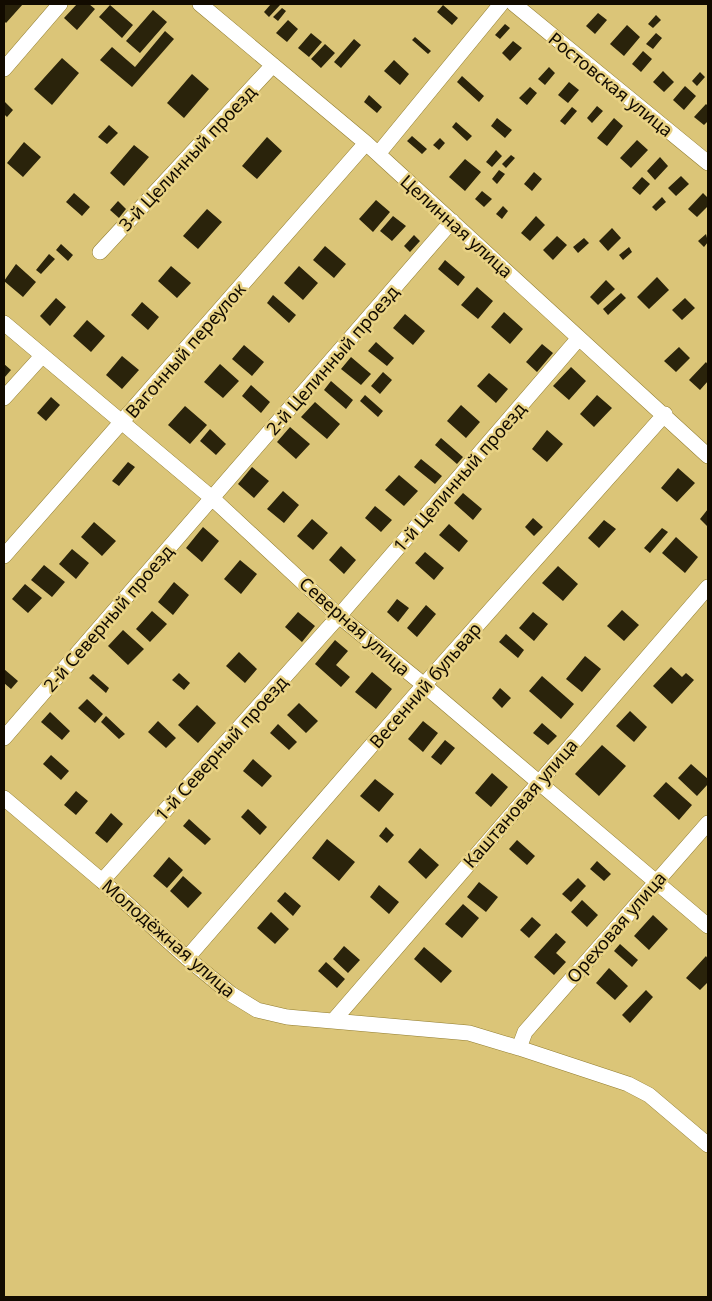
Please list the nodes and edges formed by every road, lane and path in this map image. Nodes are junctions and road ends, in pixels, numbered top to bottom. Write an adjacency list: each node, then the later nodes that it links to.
1 (60, 4): 6 (street)
2 (200, 4): 5 (street, Целинная улица)
3 (501, 4): 8 (street)
4 (514, 4): 9 (street, Ростовская улица)
5 (273, 65): 7 (street, Целинная улица); 11 (street, 3-й Целинный проезд)
6 (4, 69)
7 (366, 143): 8 (street, Целинная улица); 17 (street, Вагонный переулок)
8 (378, 154): 10 (street, Целинная улица)
9 (708, 163)
10 (452, 221): 13 (street, Целинная улица); 19 (street, 2-й Целинный проезд)
11 (100, 252)
12 (4, 322): 14 (street, Северная улица)
13 (579, 338): 16 (street, Целинная улица); 22 (street, 1-й Целинный проезд)
14 (42, 356): 15 (street); 17 (street, Северная улица)
15 (4, 398)
16 (665, 414): 18 (street, Целинная улица); 23 (street, Весенний бульвар)
17 (122, 423): 19 (street, Северная улица); 20 (street, Вагонный переулок)
18 (708, 456)
19 (212, 498): 22 (street, Северная улица); 24 (street, 2-й Северный проезд)
20 (4, 556)
21 (708, 587): 25 (street, Каштановая улица)
22 (339, 616): 23 (street, Северная улица); 28 (street, 1-й Северный проезд)
23 (424, 685): 25 (street, Северная улица); 31 (street, Весенний бульвар)
24 (4, 738)
25 (537, 783): 29 (street, Северная улица); 32 (street, Каштановая улица)
26 (4, 798): 28 (street, Молодёжная улица)
27 (708, 823): 29 (street, Ореховая улица)
28 (102, 881): 31 (street, Молодёжная улица)
29 (656, 882): 30 (street, Северная улица); 33 (street, Ореховая улица)
30 (708, 926)
31 (187, 958): 32 (street, Молодёжная улица)
32 (334, 1020): 33 (street, Молодёжная улица)
33 (519, 1048): 34 (street, Молодёжная улица)
34 (708, 1145)

